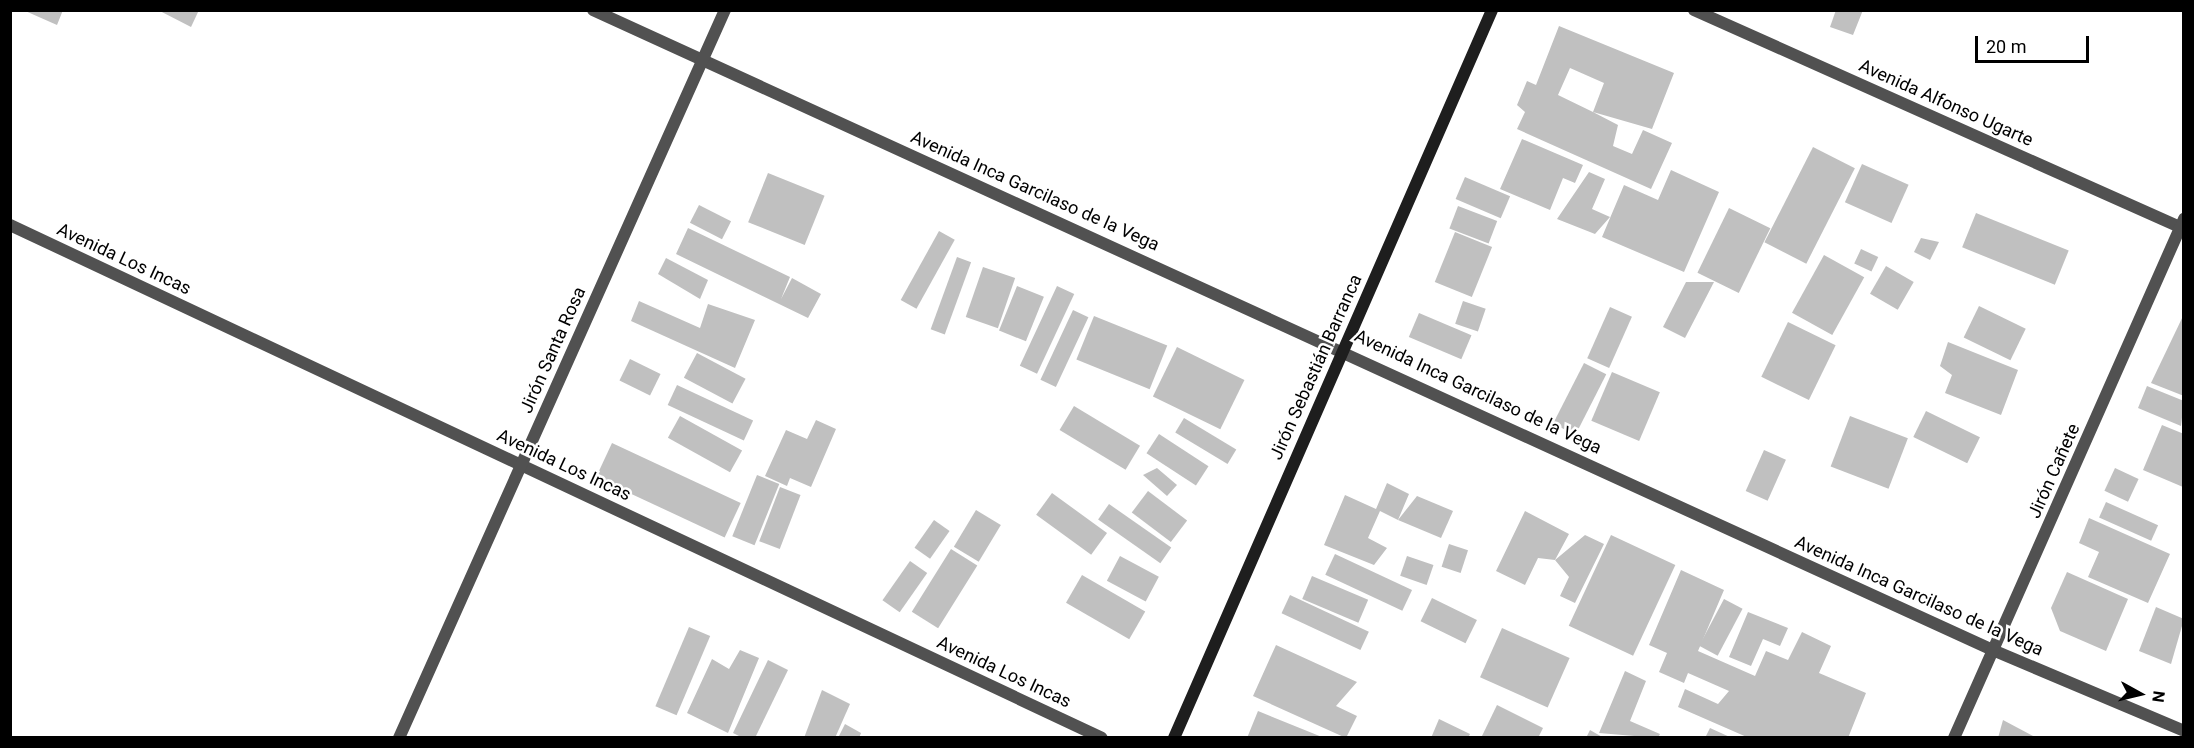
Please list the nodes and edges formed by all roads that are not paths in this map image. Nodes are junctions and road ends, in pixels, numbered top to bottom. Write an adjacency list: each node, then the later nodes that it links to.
1 (593, 10): 5 (street, Avenida Inca Garcilaso de la Vega)
2 (725, 10): 5 (street, Jirón Santa Rosa)
3 (1492, 10): 8 (street, Jirón Sebastián Barranca)
4 (1694, 10): 7 (street, Avenida Alfonso Ugarte)
5 (704, 60): 8 (street, Avenida Inca Garcilaso de la Vega); 9 (street, Jirón Santa Rosa)
6 (10, 225): 9 (street, Avenida Los Incas)
7 (2182, 225): 10 (street, Jirón Cañete)
8 (1343, 350): 10 (street, Avenida Inca Garcilaso de la Vega); 14 (street, Jirón Sebastián Barranca)
9 (522, 465): 12 (street, Jirón Santa Rosa); 13 (street, Avenida Los Incas)
10 (1995, 651): 11 (street, Avenida Inca Garcilaso de la Vega); 15 (street, Jirón Cañete)
11 (2184, 731)
12 (399, 738)
13 (1102, 738)
14 (1174, 738)
15 (1954, 738)

